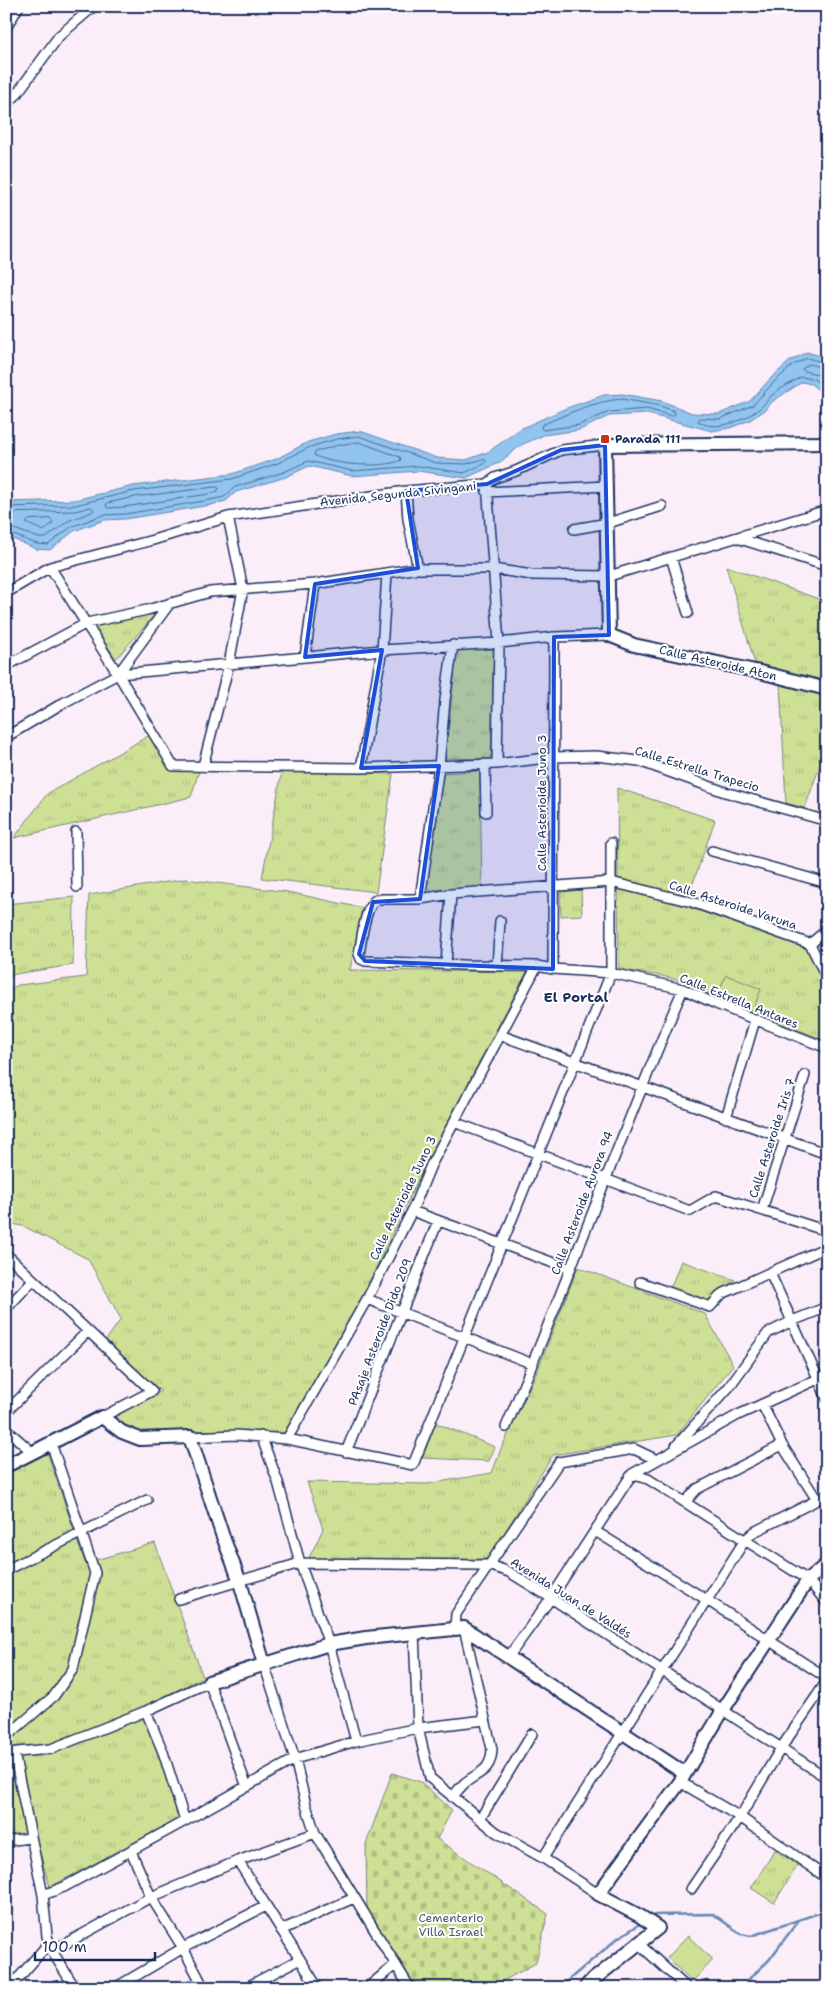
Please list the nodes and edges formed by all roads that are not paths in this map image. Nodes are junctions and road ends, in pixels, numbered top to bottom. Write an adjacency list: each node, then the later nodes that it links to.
1 (19, 6): 4 (street)
2 (78, 6): 3 (street)
3 (90, 9): 5 (street)
4 (6, 28)
5 (6, 105)
6 (827, 444): 7 (street, Avenida Segunda Sivingani)
7 (605, 445): 8 (street); 9 (street, Avenida Segunda Sivingani)
8 (607, 486): 9 (street); 14 (street)
9 (487, 488): 10 (street, Avenida Segunda Sivingani); 20 (street)
10 (406, 491): 13 (street, Avenida Segunda Sivingani); 21 (street)
11 (662, 506): 14 (street)
12 (827, 510): 16 (street)
13 (228, 516): 19 (street, Avenida Segunda Sivingani); 25 (street)
14 (608, 523): 15 (street); 23 (street)
15 (574, 529)
16 (737, 538): 17 (street); 18 (street)
17 (671, 557): 23 (street); 28 (street)
18 (827, 566)
19 (50, 567): 26 (street, Avenida Segunda Sivingani); 29 (street)
20 (493, 569): 21 (street); 23 (street); 32 (street)
21 (412, 570): 22 (street)
22 (388, 574): 24 (street); 34 (street)
23 (609, 576): 30 (street)
24 (315, 584): 25 (street); 35 (street)
25 (243, 589): 27 (street); 36 (street)
26 (6, 593)
27 (170, 603): 29 (street); 38 (street)
28 (688, 613)
29 (86, 623): 37 (street); 38 (street)
30 (609, 635): 31 (street); 39 (street, Calle Asteroide Aton)
31 (554, 637): 32 (street); 41 (street, Calle Asterioide Juno 3)
32 (499, 643): 33 (street); 42 (street)
33 (453, 645): 34 (street); 45 (street)
34 (382, 650): 35 (street); 46 (street)
35 (305, 656): 36 (street)
36 (229, 664): 38 (street); 44 (street)
37 (6, 666)
38 (118, 674): 40 (street); 44 (street, Calle Estrella Trapecio)
39 (827, 690)
40 (8, 732)
41 (554, 757): 42 (street, Calle Estrella Trapecio); 48 (street, Calle Estrella Trapecio); 55 (street, Calle Asterioide Juno 3)
42 (497, 764): 43 (street, Calle Estrella Trapecio)
43 (485, 765): 45 (street, Calle Estrella Trapecio); 47 (street)
44 (203, 766): 46 (street, Calle Estrella Trapecio)
45 (439, 766): 46 (street, Calle Estrella Trapecio); 57 (street)
46 (361, 768)
47 (486, 812)
48 (827, 821)
49 (76, 832): 54 (street)
50 (611, 843): 52 (street)
51 (712, 851): 53 (street)
52 (611, 882): 55 (street, Calle Asteroide Varuna); 60 (street, Calle Asteroide Varuna); 65 (street)
53 (827, 883)
54 (77, 887)
55 (555, 887): 56 (street, Calle Asteroide Varuna); 64 (street, Calle Asterioide Juno 3)
56 (451, 894): 57 (street, Calle Asteroide Varuna); 61 (street)
57 (420, 899): 61 (street, Calle Estrella Antares)
58 (500, 921): 62 (street)
59 (827, 930): 60 (street)
60 (810, 944): 66 (street)
61 (446, 964): 62 (street, Calle Estrella Antares)
62 (497, 966): 63 (street, Calle Estrella Antares)
63 (537, 966): 64 (street, Calle Estrella Antares); 69 (street, Calle Asterioide Juno 3)
64 (553, 970): 65 (street, Calle Estrella Antares)
65 (611, 973): 67 (street, Calle Estrella Antares); 71 (street)
66 (827, 978)
67 (683, 989): 68 (street, Calle Estrella Antares); 73 (street, Calle Asteroide Aurora 94)
68 (756, 1020): 70 (street, Calle Estrella Antares); 74 (street)
69 (500, 1034): 71 (street); 75 (street, Calle Asterioide Juno 3)
70 (827, 1048)
71 (576, 1062): 73 (street); 77 (street)
72 (805, 1075): 76 (street, Calle Asteroide Iris 7)
73 (641, 1087): 74 (street); 79 (street, Calle Asteroide Aurora 94)
74 (726, 1118): 76 (street)
75 (454, 1122): 77 (street); 81 (street, Calle Asterioide Juno 3)
76 (784, 1140): 78 (street); 80 (street, Calle Asteroide Iris 7)
77 (539, 1154): 79 (street); 84 (street)
78 (827, 1154)
79 (605, 1179): 80 (street); 87 (street, Calle Asteroide Aurora 94)
80 (762, 1210): 83 (street)
81 (412, 1211): 82 (street); 91 (street, Calle Asterioide Juno 3)
82 (438, 1220): 84 (street); 94 (street, PAsaje Asteroide Dido 209)
83 (827, 1231)
84 (503, 1244): 87 (street); 97 (street)
85 (827, 1247): 88 (street)
86 (6, 1254): 89 (street)
87 (570, 1269): 98 (street, Calle Asteroide Aurora 94)
88 (770, 1273): 90 (street); 95 (street)
89 (33, 1280): 93 (street); 96 (street)
90 (640, 1282)
91 (368, 1299): 94 (street); 109 (street, Calle Asterioide Juno 3)
92 (827, 1307): 95 (street)
93 (6, 1309)
94 (402, 1312): 97 (street); 114 (street, PAsaje Asteroide Dido 209)
95 (792, 1321): 100 (street); 112 (street)
96 (88, 1331): 103 (street); 104 (street)
97 (466, 1337): 98 (street); 114 (street)
98 (533, 1364): 105 (street, Calle Asteroide Aurora 94)
99 (827, 1375): 100 (street)
100 (818, 1379): 101 (street); 102 (street)
101 (827, 1398)
102 (762, 1404): 111 (street); 112 (street)
103 (6, 1412)
104 (102, 1417): 108 (street); 110 (street)
105 (506, 1426)
106 (6, 1429): 113 (street)
107 (261, 1436): 108 (street); 109 (street); 125 (street)
108 (190, 1437): 130 (street)
109 (287, 1439): 114 (street)
110 (51, 1443): 113 (street); 123 (street)
111 (782, 1445): 120 (street); 121 (street)
112 (671, 1451): 115 (street)
113 (32, 1452): 116 (street)
114 (346, 1452)
115 (658, 1460): 117 (street); 127 (street)
116 (6, 1466)
117 (632, 1474): 121 (street); 122 (street)
118 (827, 1494): 120 (street)
119 (147, 1500): 123 (street)
120 (817, 1500): 124 (street)
121 (686, 1501): 124 (street)
122 (594, 1531): 131 (street); 133 (street)
123 (81, 1533): 128 (street); 150 (street)
124 (745, 1540): 129 (street); 133 (street)
125 (300, 1563): 127 (street, Avenida Juan de Valdés); 130 (street, Avenida Juan de Valdés); 138 (street)
126 (827, 1564): 129 (street)
127 (489, 1566): 131 (street, Avenida Juan de Valdés); 135 (street)
128 (6, 1570)
129 (808, 1580): 134 (street); 137 (street)
130 (240, 1582): 132 (street, Avenida Juan de Valdés); 140 (street)
131 (552, 1598): 139 (street); 141 (street, Avenida Juan de Valdés)
132 (179, 1599)
133 (707, 1600): 137 (street); 141 (street)
134 (827, 1603)
135 (459, 1628): 136 (street); 139 (street); 146 (street)
136 (414, 1632): 138 (street); 147 (street)
137 (769, 1640): 142 (street); 144 (street)
138 (329, 1644): 140 (street); 151 (street)
139 (508, 1656): 148 (street)
140 (264, 1664): 143 (street); 154 (street)
141 (663, 1670): 144 (street, Avenida Juan de Valdés); 148 (street)
142 (827, 1679): 152 (street)
143 (209, 1682): 145 (street); 157 (street)
144 (723, 1710): 152 (street, Avenida Juan de Valdés); 155 (street)
145 (146, 1711): 153 (street); 161 (street)
146 (485, 1720): 147 (street); 158 (street)
147 (418, 1728): 151 (street); 158 (street)
148 (622, 1732): 155 (street); 166 (street)
149 (532, 1734): 160 (street)
150 (6, 1737)
151 (356, 1741): 154 (street)
152 (782, 1748): 156 (street, Avenida Juan de Valdés); 159 (street)
153 (10, 1753): 163 (street)
154 (295, 1759): 157 (street); 162 (street)
155 (682, 1777): 159 (street); 170 (street)
156 (827, 1778)
157 (247, 1787): 161 (street)
158 (452, 1797): 160 (street)
159 (740, 1818): 168 (street); 169 (street)
160 (480, 1819): 166 (street)
161 (185, 1821): 165 (street)
162 (315, 1833): 167 (street); 173 (street)
163 (30, 1838): 164 (street); 171 (street)
164 (6, 1841)
165 (130, 1851): 171 (street); 172 (street)
166 (543, 1858): 170 (street)
167 (238, 1861): 172 (street); 174 (street)
168 (827, 1878)
169 (691, 1889)
170 (598, 1894): 176 (street)
171 (43, 1895): 177 (street)
172 (151, 1896): 177 (street); 178 (street)
173 (354, 1898): 175 (street); 180 (street)
174 (266, 1906): 175 (street); 178 (street)
175 (281, 1930): 179 (street)
176 (639, 1944): 189 (street); 190 (street)
177 (51, 1947): 181 (street); 182 (street)
178 (183, 1948): 183 (street); 184 (street)
179 (300, 1959): 185 (street); 186 (street)
180 (395, 1965): 187 (street); 188 (street)
181 (6, 1983)
182 (75, 1988)
183 (116, 1988)
184 (204, 1988)
185 (245, 1988)
186 (318, 1988)
187 (367, 1988)
188 (410, 1988)
189 (586, 1988)
190 (687, 1988)

